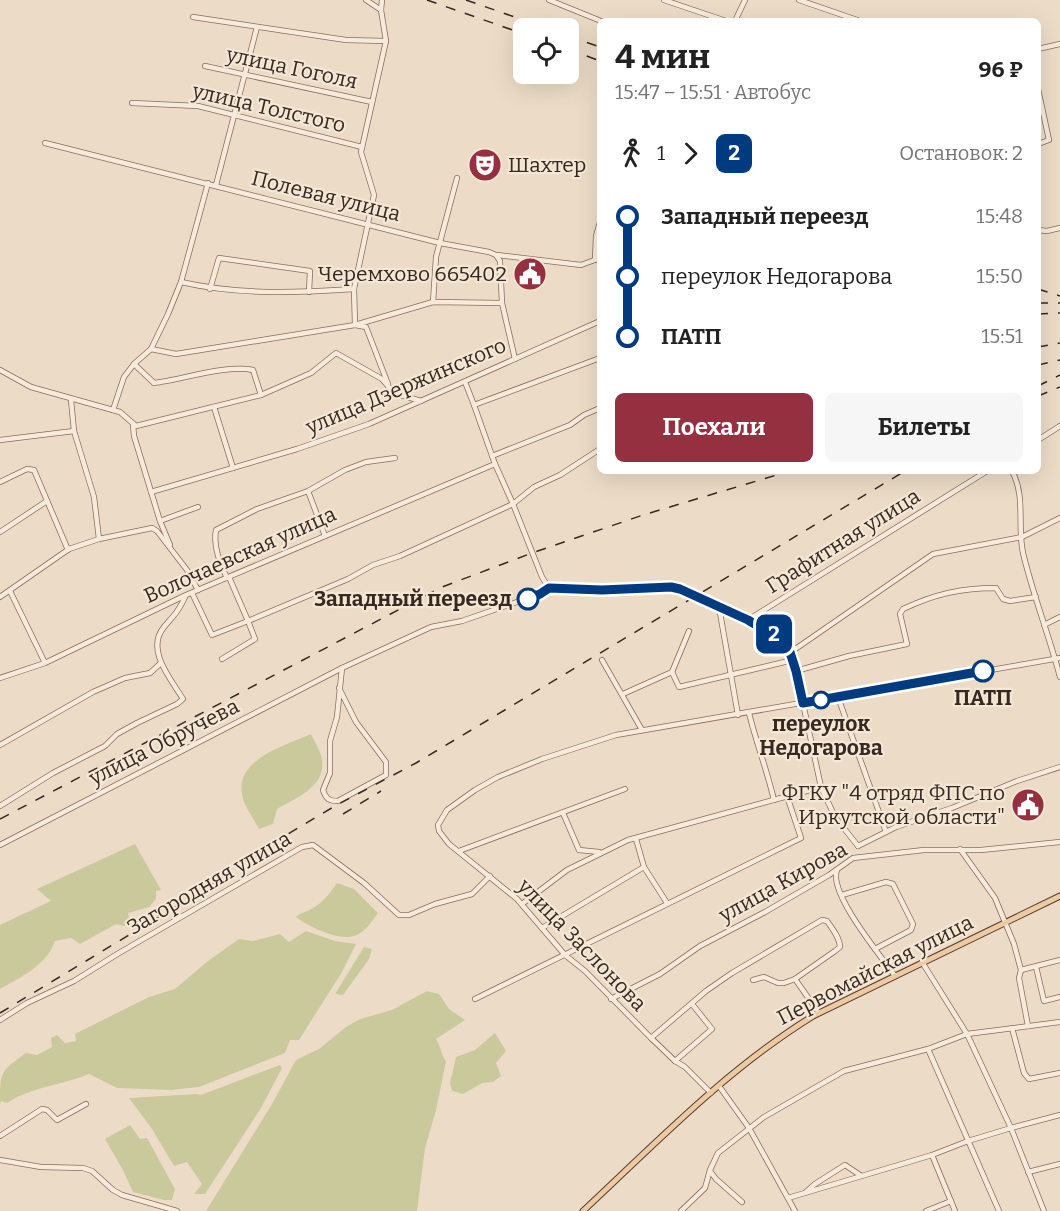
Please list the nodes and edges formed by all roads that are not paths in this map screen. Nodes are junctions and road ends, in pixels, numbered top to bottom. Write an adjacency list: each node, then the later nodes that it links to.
1 (366, 0): 7 (street)
2 (382, 0): 7 (street)
3 (549, 0): 12 (street)
4 (664, 0): 9 (street)
5 (745, 0): 10 (street)
6 (799, 0): 11 (street)
7 (381, 10): 14 (street)
8 (193, 17): 13 (street)
9 (717, 18)
10 (736, 18)
11 (851, 18)
12 (597, 19)
13 (257, 27): 14 (street); 18 (street)
14 (386, 41): 19 (street)
15 (1060, 44): 16 (street)
16 (1041, 48)
17 (205, 66): 18 (street, улица Гоголя)
18 (244, 75): 19 (street, улица Гоголя); 22 (street)
19 (372, 102): 25 (street)
20 (132, 103): 22 (street, улица Толстого)
21 (1041, 103): 24 (street)
22 (234, 115): 25 (street, улица Толстого); 28 (street)
23 (45, 143): 27 (street, Полевая улица)
24 (1041, 143)
25 (362, 147): 29 (street)
26 (457, 178): 33 (street)
27 (208, 183): 28 (street, Полевая улица); 36 (street)
28 (216, 184): 29 (street, Полевая улица)
29 (368, 223): 33 (street, Полевая улица); 37 (street)
30 (1060, 228): 31 (street)
31 (1041, 230)
32 (597, 232): 35 (street)
33 (440, 243): 34 (street, Полевая улица); 40 (street)
34 (496, 255): 35 (street, Полевая улица); 41 (street)
35 (597, 259)
36 (181, 282): 38 (street); 44 (street)
37 (354, 288): 39 (street); 43 (street)
38 (210, 289): 39 (street); 39 (street)
39 (309, 292)
40 (433, 302): 41 (street); 43 (street)
41 (502, 303): 45 (street)
42 (597, 322): 45 (street, улица Дзержинского)
43 (355, 326): 44 (street); 50 (street)
44 (151, 349): 47 (street)
45 (515, 359): 49 (street, улица Дзержинского)
46 (597, 359): 54 (street)
47 (134, 364): 51 (street); 57 (street)
48 (0, 370): 52 (street)
49 (465, 382): 53 (street, улица Дзержинского); 54 (street)
50 (388, 386): 51 (street); 53 (street)
51 (261, 395): 55 (street)
52 (71, 400): 57 (street); 60 (street)
53 (421, 401): 67 (street, улица Дзержинского)
54 (474, 405): 64 (street)
55 (214, 407): 58 (street); 67 (street)
56 (597, 409): 64 (street)
57 (113, 410): 58 (street)
58 (133, 425): 72 (street)
59 (1060, 426): 61 (street)
60 (74, 431): 62 (street); 81 (street)
61 (1041, 438)
62 (0, 440)
63 (597, 451): 74 (street)
64 (492, 456): 66 (street)
65 (395, 458): 71 (street)
66 (495, 464): 74 (street); 79 (street, Волочаевская улица)
67 (233, 468): 72 (street, улица Дзержинского)
68 (982, 474): 93 (street, Графитная улица)
69 (1014, 474): 80 (street)
70 (0, 482): 73 (street)
71 (308, 490): 79 (street); 84 (street)
72 (151, 492): 77 (street)
73 (46, 501): 78 (street); 82 (street)
74 (513, 504): 85 (street); 94 (street)
75 (198, 507): 77 (street)
76 (1060, 518): 80 (street)
77 (160, 521): 83 (street)
78 (0, 532)
79 (325, 536): 84 (street, Волочаевская улица)
80 (1022, 537): 90 (street); 97 (street)
81 (99, 539): 82 (street); 83 (street)
82 (68, 550): 86 (street)
83 (173, 554): 87 (street)
84 (228, 577): 87 (street, Волочаевская улица); 94 (street)
85 (549, 588): 91 (street); 104 (street)
86 (10, 591): 89 (street); 102 (street)
87 (195, 591): 88 (street, Волочаевская улица); 94 (street)
88 (186, 595): 102 (street, Волочаевская улица); 103 (street)
89 (0, 597)
90 (1036, 597): 95 (street); 105 (street)
91 (719, 608): 93 (street); 107 (street)
92 (1060, 617): 95 (street)
93 (748, 620): 97 (street)
94 (248, 621): 98 (street)
95 (1044, 625): 99 (street)
96 (689, 631): 106 (street)
97 (790, 652): 101 (street)
98 (222, 659)
99 (1058, 659): 108 (street); 112 (street)
100 (602, 660): 111 (street)
101 (793, 660): 105 (street); 107 (street)
102 (45, 663): 109 (street, Волочаевская улица)
103 (161, 663): 117 (street); 123 (street)
104 (342, 668): 110 (street); 128 (street, улица Обручева)
105 (796, 671): 113 (street)
106 (672, 672): 107 (street); 111 (street)
107 (732, 676): 115 (street)
108 (1060, 677)
109 (0, 678)
110 (339, 688): 110 (street)
111 (623, 694): 116 (street)
112 (838, 697): 113 (street); 125 (street)
113 (803, 703): 114 (street); 119 (street)
114 (749, 713): 115 (street); 122 (street)
115 (738, 715): 116 (street)
116 (642, 730): 131 (street, улица Заслонова)
117 (0, 745)
118 (1060, 767): 125 (street)
119 (821, 787): 121 (street); 129 (street)
120 (625, 789): 124 (street)
121 (787, 796): 122 (street); 139 (street)
122 (774, 800): 126 (street)
123 (0, 806)
124 (563, 813): 131 (street); 132 (street)
125 (886, 832): 129 (street)
126 (636, 839): 132 (street); 134 (street)
127 (1060, 842): 130 (street, улица Кирова)
128 (0, 845)
129 (858, 846): 133 (street)
130 (960, 849): 133 (street, улица Кирова); 141 (street)
131 (459, 851): 136 (street, улица Заслонова)
132 (601, 852): 140 (street)
133 (853, 858): 135 (street, улица Кирова)
134 (644, 867): 139 (street); 142 (street)
135 (838, 867): 137 (street); 154 (street, улица Кирова)
136 (490, 876): 140 (street, улица Заслонова); 157 (street, Загородняя улица)
137 (842, 895): 143 (street); 143 (street)
138 (1060, 896): 141 (main road, Первомайская улица)
139 (667, 903): 144 (street)
140 (522, 904): 142 (street, улица Заслонова)
141 (1006, 922): 146 (main road, Первомайская улица); 148 (street)
142 (542, 927): 144 (street, улица Заслонова)
143 (875, 949): 149 (street)
144 (566, 955): 153 (street); 154 (street, улица Заслонова)
145 (1060, 960): 147 (street)
146 (922, 962): 149 (main road, Первомайская улица); 161 (street)
147 (1036, 967): 148 (street); 152 (street)
148 (1021, 970): 159 (street)
149 (895, 976): 156 (main road, Первомайская улица)
150 (795, 979): 151 (street); 155 (street); 156 (street)
151 (753, 980)
152 (1060, 997)
153 (474, 999)
154 (611, 999): 162 (street, улица Заслонова)
155 (692, 1004): 162 (street); 164 (street)
156 (819, 1013): 166 (main road, Первомайская улица)
157 (0, 1020)
158 (1060, 1022): 159 (street)
159 (1028, 1026): 160 (street)
160 (1012, 1028): 161 (street); 165 (street)
161 (967, 1034): 163 (street); 171 (street)
162 (651, 1038): 164 (street, улица Заслонова)
163 (928, 1049): 170 (street); 173 (street)
164 (675, 1061): 167 (street, улица Заслонова)
165 (1060, 1073)
166 (719, 1086): 167 (main road, Первомайская улица); 170 (street)
167 (711, 1093): 185 (main road, Первомайская улица)
168 (86, 1104): 172 (street)
169 (1060, 1116): 171 (street)
170 (749, 1128): 177 (street); 181 (street)
171 (1011, 1128): 173 (street); 178 (street)
172 (0, 1136)
173 (968, 1141): 174 (street); 190 (street)
174 (933, 1155): 179 (street); 182 (street)
175 (0, 1161): 184 (street)
176 (1060, 1164): 178 (street)
177 (710, 1170): 183 (street); 186 (street)
178 (1028, 1172): 191 (street)
179 (860, 1175): 180 (street); 180 (street)
180 (804, 1194): 181 (street)
181 (788, 1198): 187 (street)
182 (951, 1201): 188 (street); 189 (street)
183 (742, 1202)
184 (177, 1211)
185 (583, 1211)
186 (682, 1211)
187 (795, 1211)
188 (926, 1211)
189 (955, 1211)
190 (999, 1211)
191 (1044, 1211)

